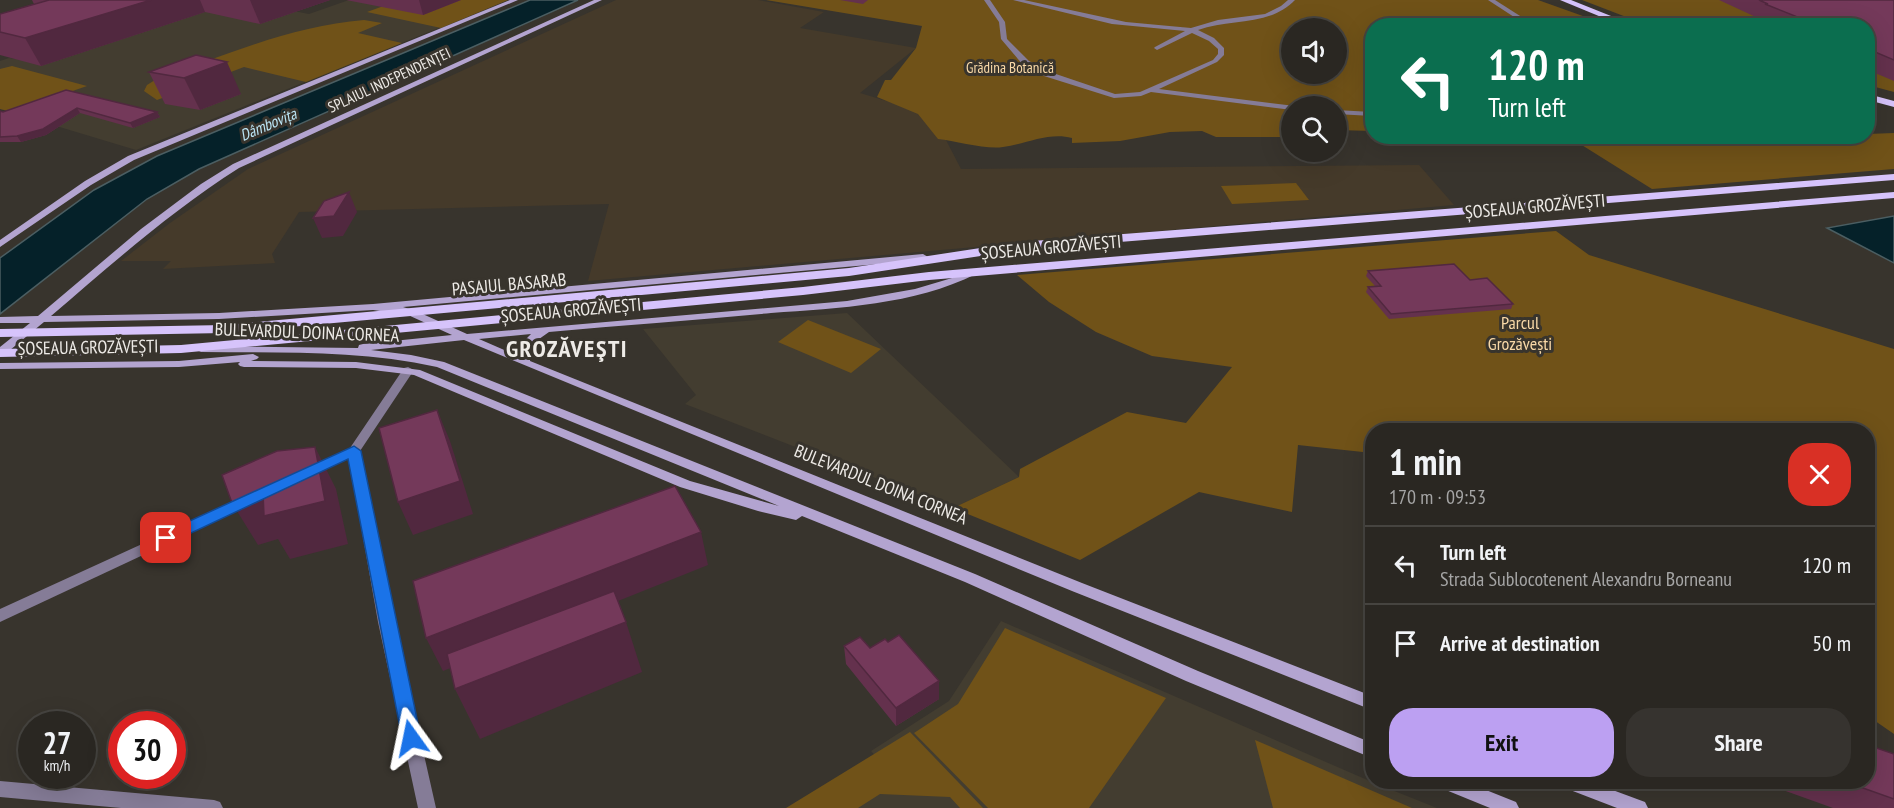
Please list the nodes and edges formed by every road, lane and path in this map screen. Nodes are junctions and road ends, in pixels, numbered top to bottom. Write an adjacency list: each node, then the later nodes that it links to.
1 (515, 0): 24 (main road, SPLAIUL INDEPENDENȚEI)
2 (599, 0): 29 (main road, SPLAIUL INDEPENDENȚEI)
3 (987, 0): 14 (street)
4 (1016, 0): 12 (street)
5 (1292, 0): 12 (street)
6 (1491, 0): 9 (street)
7 (1550, 0): 10 (main road)
8 (1564, 0): 11 (main road)
9 (1520, 18)
10 (1597, 18)
11 (1611, 18)
12 (1192, 30): 13 (street); 14 (street)
13 (1157, 48)
14 (1151, 89): 19 (street)
15 (1875, 94): 17 (main road)
16 (1875, 99): 18 (main road)
17 (1894, 99)
18 (1894, 104)
19 (1281, 107)
20 (1347, 113): 21 (street)
21 (1365, 114)
22 (1894, 177): 25 (main road, ȘOSEAUA GROZĂVEȘTI)
23 (1894, 195): 27 (main road, ȘOSEAUA GROZĂVEȘTI)
24 (0, 244)
25 (1020, 246): 26 (main road, PASAJUL BASARAB); 28 (main road, ȘOSEAUA GROZĂVEȘTI)
26 (927, 269): 27 (main road, PASAJUL BASARAB); 32 (main road, PASAJUL BASARAB); 35 (main road, PASAJUL BASARAB)
27 (972, 272): 31 (main road, ȘOSEAUA GROZĂVEȘTI)
28 (373, 307): 29 (main road, ȘOSEAUA GROZĂVEȘTI); 33 (main road, BULEVARDUL DOINA CORNEA)
29 (43, 319): 30 (main road, ȘOSEAUA GROZĂVEȘTI); 34 (main road, SPLAIUL INDEPENDENȚEI)
30 (4, 320)
31 (558, 328): 33 (main road, ȘOSEAUA GROZĂVEȘTI); 36 (main road)
32 (0, 333)
33 (466, 338): 35 (main road, ȘOSEAUA GROZĂVEȘTI); 36 (main road, BULEVARDUL DOINA CORNEA)
34 (0, 353): 35 (main road, PASAJUL BASARAB)
35 (180, 356): 37 (main road, ȘOSEAUA GROZĂVEȘTI); 38 (main road, BULEVARDUL DOINA CORNEA); 42 (main road, BULEVARDUL DOINA CORNEA)
36 (524, 362): 44 (main road, BULEVARDUL DOINA CORNEA)
37 (0, 366)
38 (408, 370): 39 (street); 42 (main road, BULEVARDUL DOINA CORNEA)
39 (354, 451): 40 (street); 50 (street)
40 (300, 476)
41 (257, 496): 43 (street)
42 (831, 523): 45 (main road, BULEVARDUL DOINA CORNEA)
43 (0, 616)
44 (1365, 700)
45 (1365, 748)
46 (0, 789): 49 (street)
47 (1464, 789): 51 (main road)
48 (1589, 789): 52 (main road)
49 (213, 808)
50 (427, 808)
51 (1510, 808)
52 (1639, 808)

